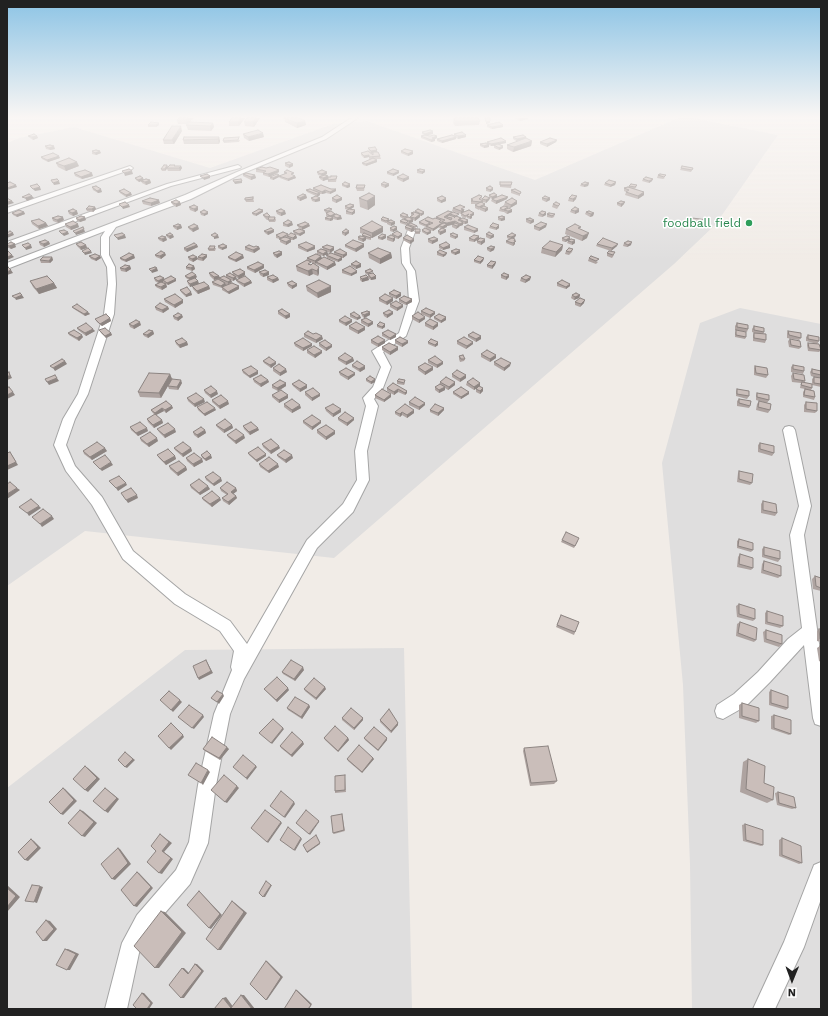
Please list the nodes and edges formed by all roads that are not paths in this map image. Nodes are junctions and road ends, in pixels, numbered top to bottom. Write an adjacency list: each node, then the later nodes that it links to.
1 (254, 165): 7 (street)
2 (259, 165): 5 (street)
3 (130, 168): 4 (street)
4 (7, 211)
5 (113, 226): 8 (street); 11 (street)
6 (412, 227): 11 (street)
7 (7, 245)
8 (7, 266)
9 (789, 430): 10 (street)
10 (810, 631): 12 (street); 13 (street)
11 (238, 675): 15 (street)
12 (724, 711)
13 (821, 718)
14 (821, 872): 16 (street)
15 (116, 1009)
16 (764, 1009)

